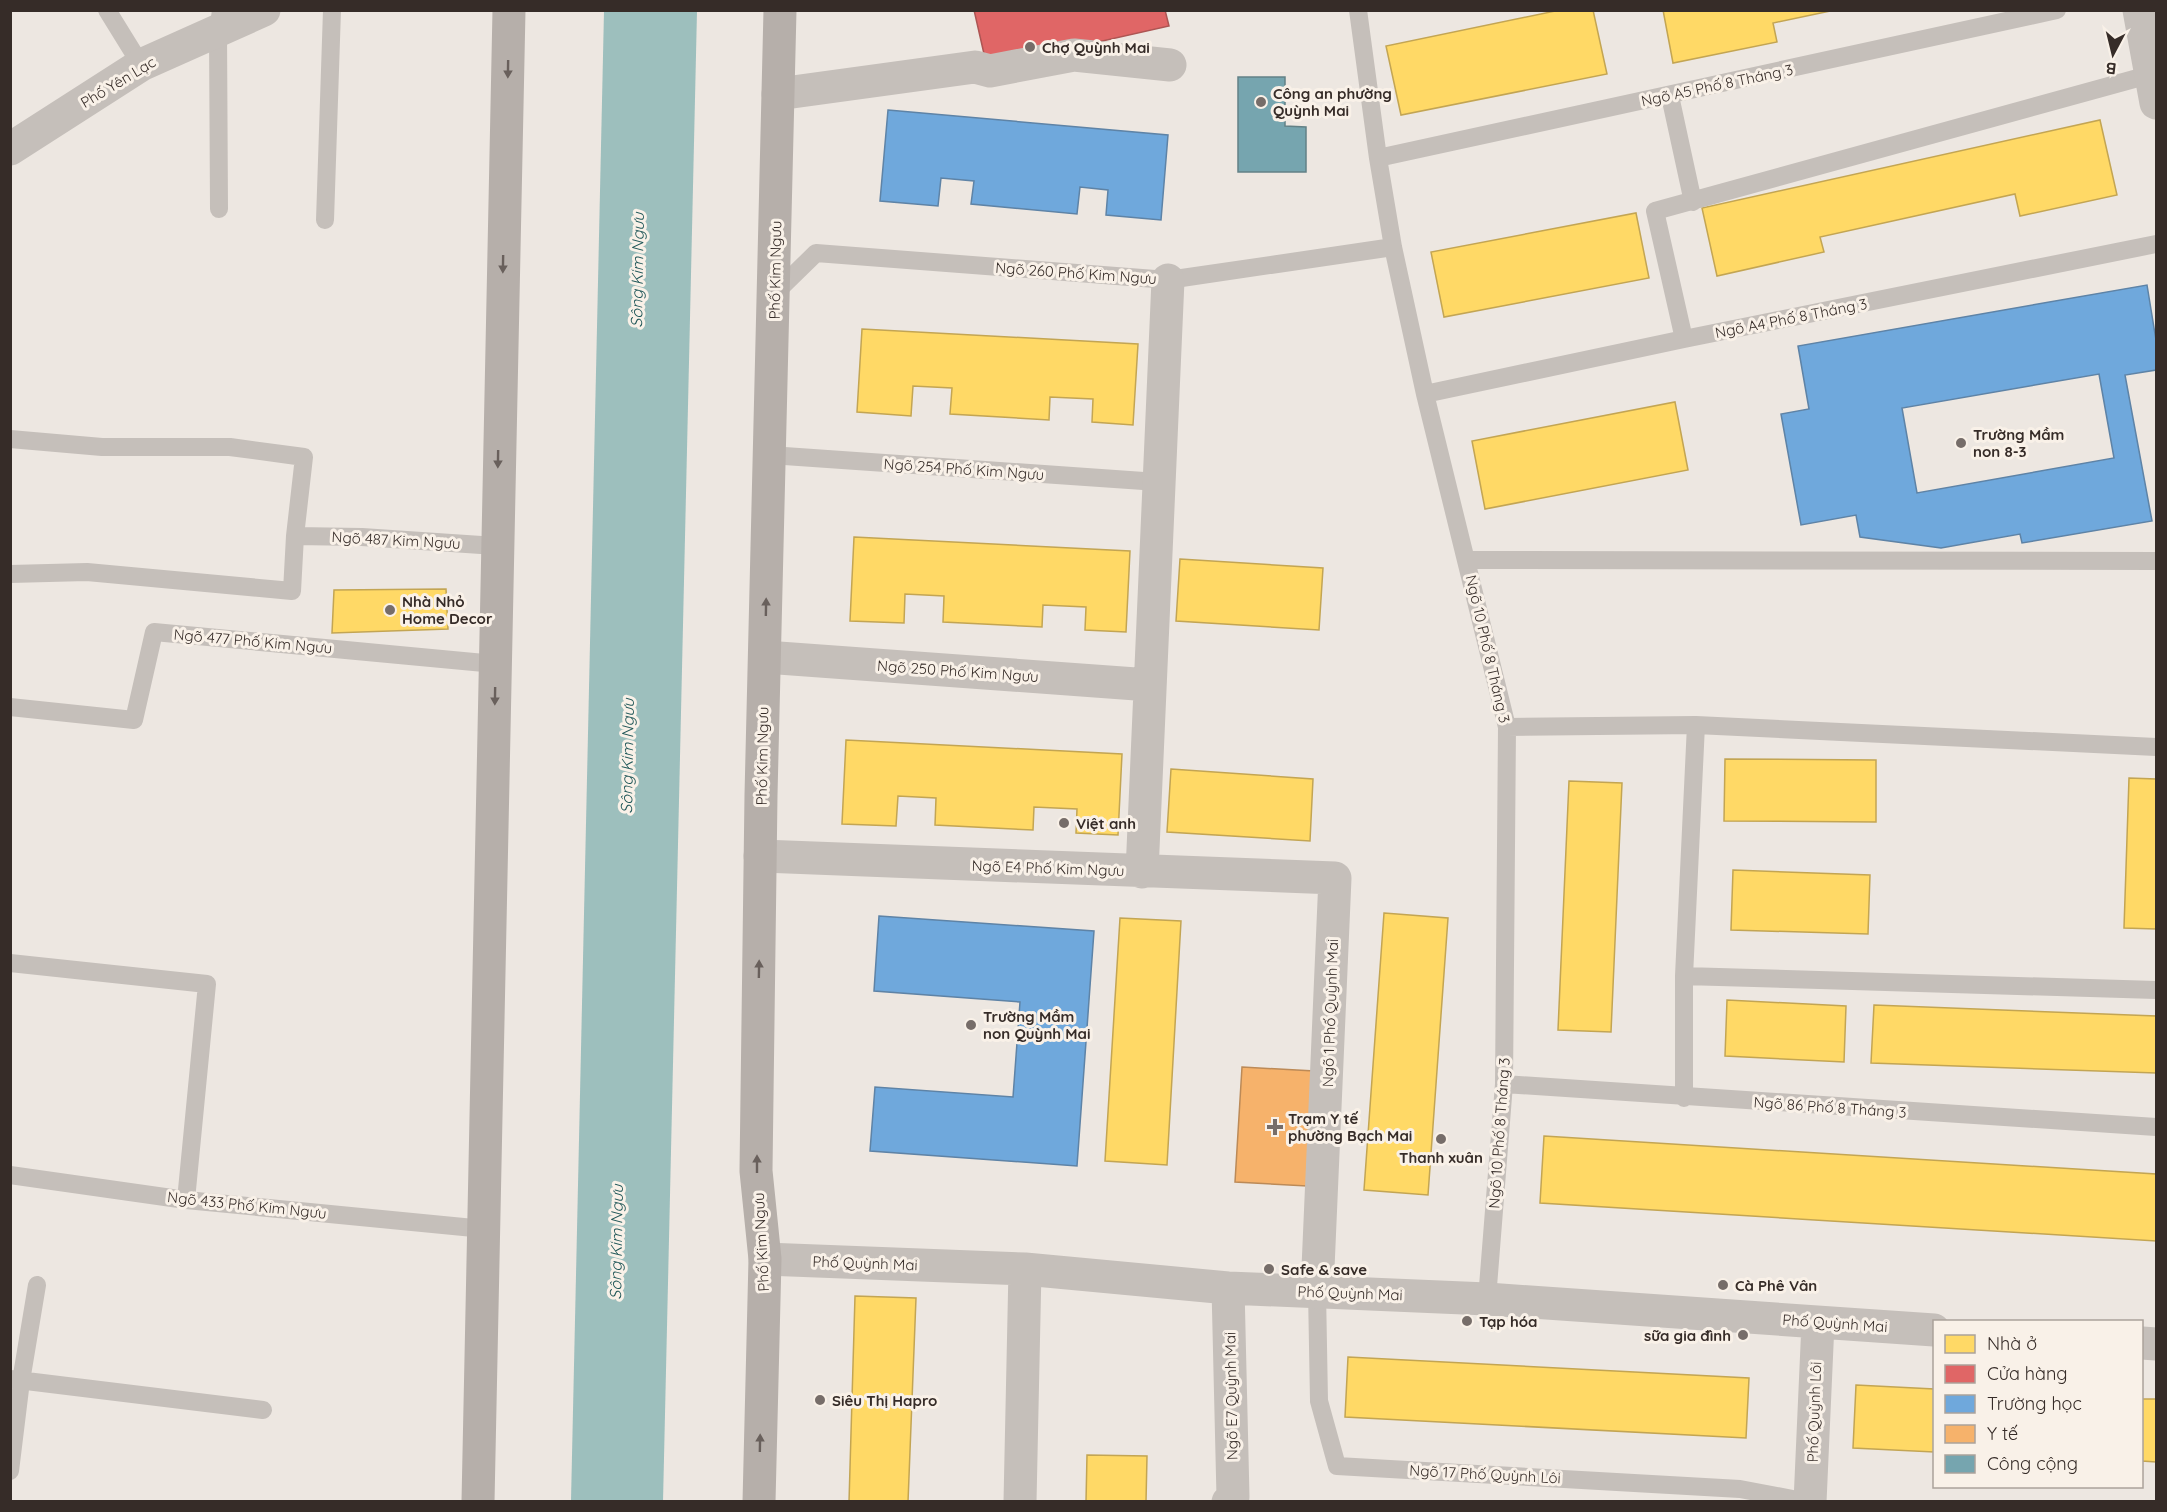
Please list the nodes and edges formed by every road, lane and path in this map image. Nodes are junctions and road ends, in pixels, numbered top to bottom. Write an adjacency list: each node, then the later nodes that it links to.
1 (107, 10): 10 (lane)
2 (264, 10): 9 (street, Phố Yên Lạc)
3 (332, 10): 19 (lane)
4 (509, 10): 30 (main road, one-way to 30)
5 (780, 10): 13 (main road, Phố Kim Ngưu)
6 (1358, 10): 16 (lane, Ngõ 10 Phố 8 Tháng 3)
7 (2057, 10): 14 (lane, Ngõ A5 Phố 8 Tháng 3)
8 (2139, 10): 12 (street)
9 (219, 21): 10 (street, Phố Yên Lạc); 18 (lane)
10 (141, 65): 15 (street, Phố Yên Lạc)
11 (1170, 65): 13 (street)
12 (2154, 83): 17 (lane)
13 (778, 94): 23 (main road, Phố Kim Ngưu)
14 (1670, 96): 16 (lane, Ngõ A5 Phố 8 Tháng 3); 17 (lane)
15 (10, 149)
16 (1378, 158): 21 (lane, Ngõ 10 Phố 8 Tháng 3)
17 (1693, 202): 24 (lane)
18 (219, 209)
19 (325, 220)
20 (2157, 244): 24 (lane, Ngõ A4 Phố 8 Tháng 3)
21 (1393, 247): 22 (lane, Ngõ 260 Phố Kim Ngưu); 25 (lane, Ngõ 10 Phố 8 Tháng 3)
22 (1168, 280): 23 (lane, Ngõ 260 Phố Kim Ngưu); 28 (street)
23 (774, 294): 27 (main road, Phố Kim Ngưu)
24 (1684, 339): 25 (lane, Ngõ A4 Phố 8 Tháng 3)
25 (1425, 394): 31 (lane, Ngõ 10 Phố 8 Tháng 3)
26 (10, 439): 29 (lane)
27 (770, 455): 28 (lane, Ngõ 254 Phố Kim Ngưu); 34 (main road, Phố Kim Ngưu, one-way to 27)
28 (1158, 482): 36 (street)
29 (295, 536): 30 (lane, Ngõ 487 Kim Ngưu); 33 (lane)
30 (496, 546): 35 (main road)
31 (1467, 560): 32 (lane); 39 (lane, Ngõ 10 Phố 8 Tháng 3)
32 (2157, 561)
33 (10, 573)
34 (765, 657): 36 (street, Ngõ 250 Phố Kim Ngưu); 41 (main road, Phố Kim Ngưu)
35 (495, 664): 37 (lane, Ngõ 477 Phố Kim Ngưu); 52 (main road, one-way to 52)
36 (1150, 685): 42 (street)
37 (10, 707)
38 (1696, 725): 39 (lane); 40 (lane); 45 (lane)
39 (1507, 727): 47 (lane, Ngõ 10 Phố 8 Tháng 3)
40 (2157, 747)
41 (760, 856): 42 (street, Ngõ E4 Phố Kim Ngưu); 53 (main road, Phố Kim Ngưu, one-way to 41)
42 (1142, 872): 43 (street, Ngõ E4 Phố Kim Ngưu)
43 (1335, 878): 57 (street, Ngõ 1 Phố Quỳnh Mai)
44 (10, 963): 51 (lane)
45 (1684, 976): 46 (lane); 48 (lane)
46 (2157, 990)
47 (1504, 1084): 48 (lane, Ngõ 86 Phố 8 Tháng 3); 58 (lane, Ngõ 10 Phố 8 Tháng 3)
48 (1684, 1098): 49 (lane, Ngõ 86 Phố 8 Tháng 3)
49 (2157, 1127)
50 (10, 1175): 51 (lane, Ngõ 433 Phố Kim Ngưu)
51 (186, 1200): 52 (lane, Ngõ 433 Phố Kim Ngưu)
52 (484, 1229): 64 (main road)
53 (765, 1259): 54 (street, Phố Quỳnh Mai); 65 (main road, Phố Kim Ngưu, one-way to 53)
54 (1024, 1269): 56 (street, Phố Quỳnh Mai); 66 (street)
55 (37, 1285): 61 (lane)
56 (1228, 1288): 57 (street, Phố Quỳnh Mai); 67 (street, Ngõ E7 Quỳnh Mai)
57 (1317, 1291): 58 (street, Phố Quỳnh Mai); 68 (lane, Ngõ 17 Phố Quỳnh Lôi)
58 (1487, 1299): 59 (street, Phố Quỳnh Mai)
59 (1818, 1323): 60 (street, Phố Quỳnh Mai); 68 (street, Phố Quỳnh Lôi)
60 (1933, 1330)
61 (16, 1380): 62 (lane); 63 (lane)
62 (263, 1410)
63 (10, 1471)
64 (478, 1502)
65 (759, 1502)
66 (1020, 1502)
67 (1228, 1502)
68 (1809, 1502)

